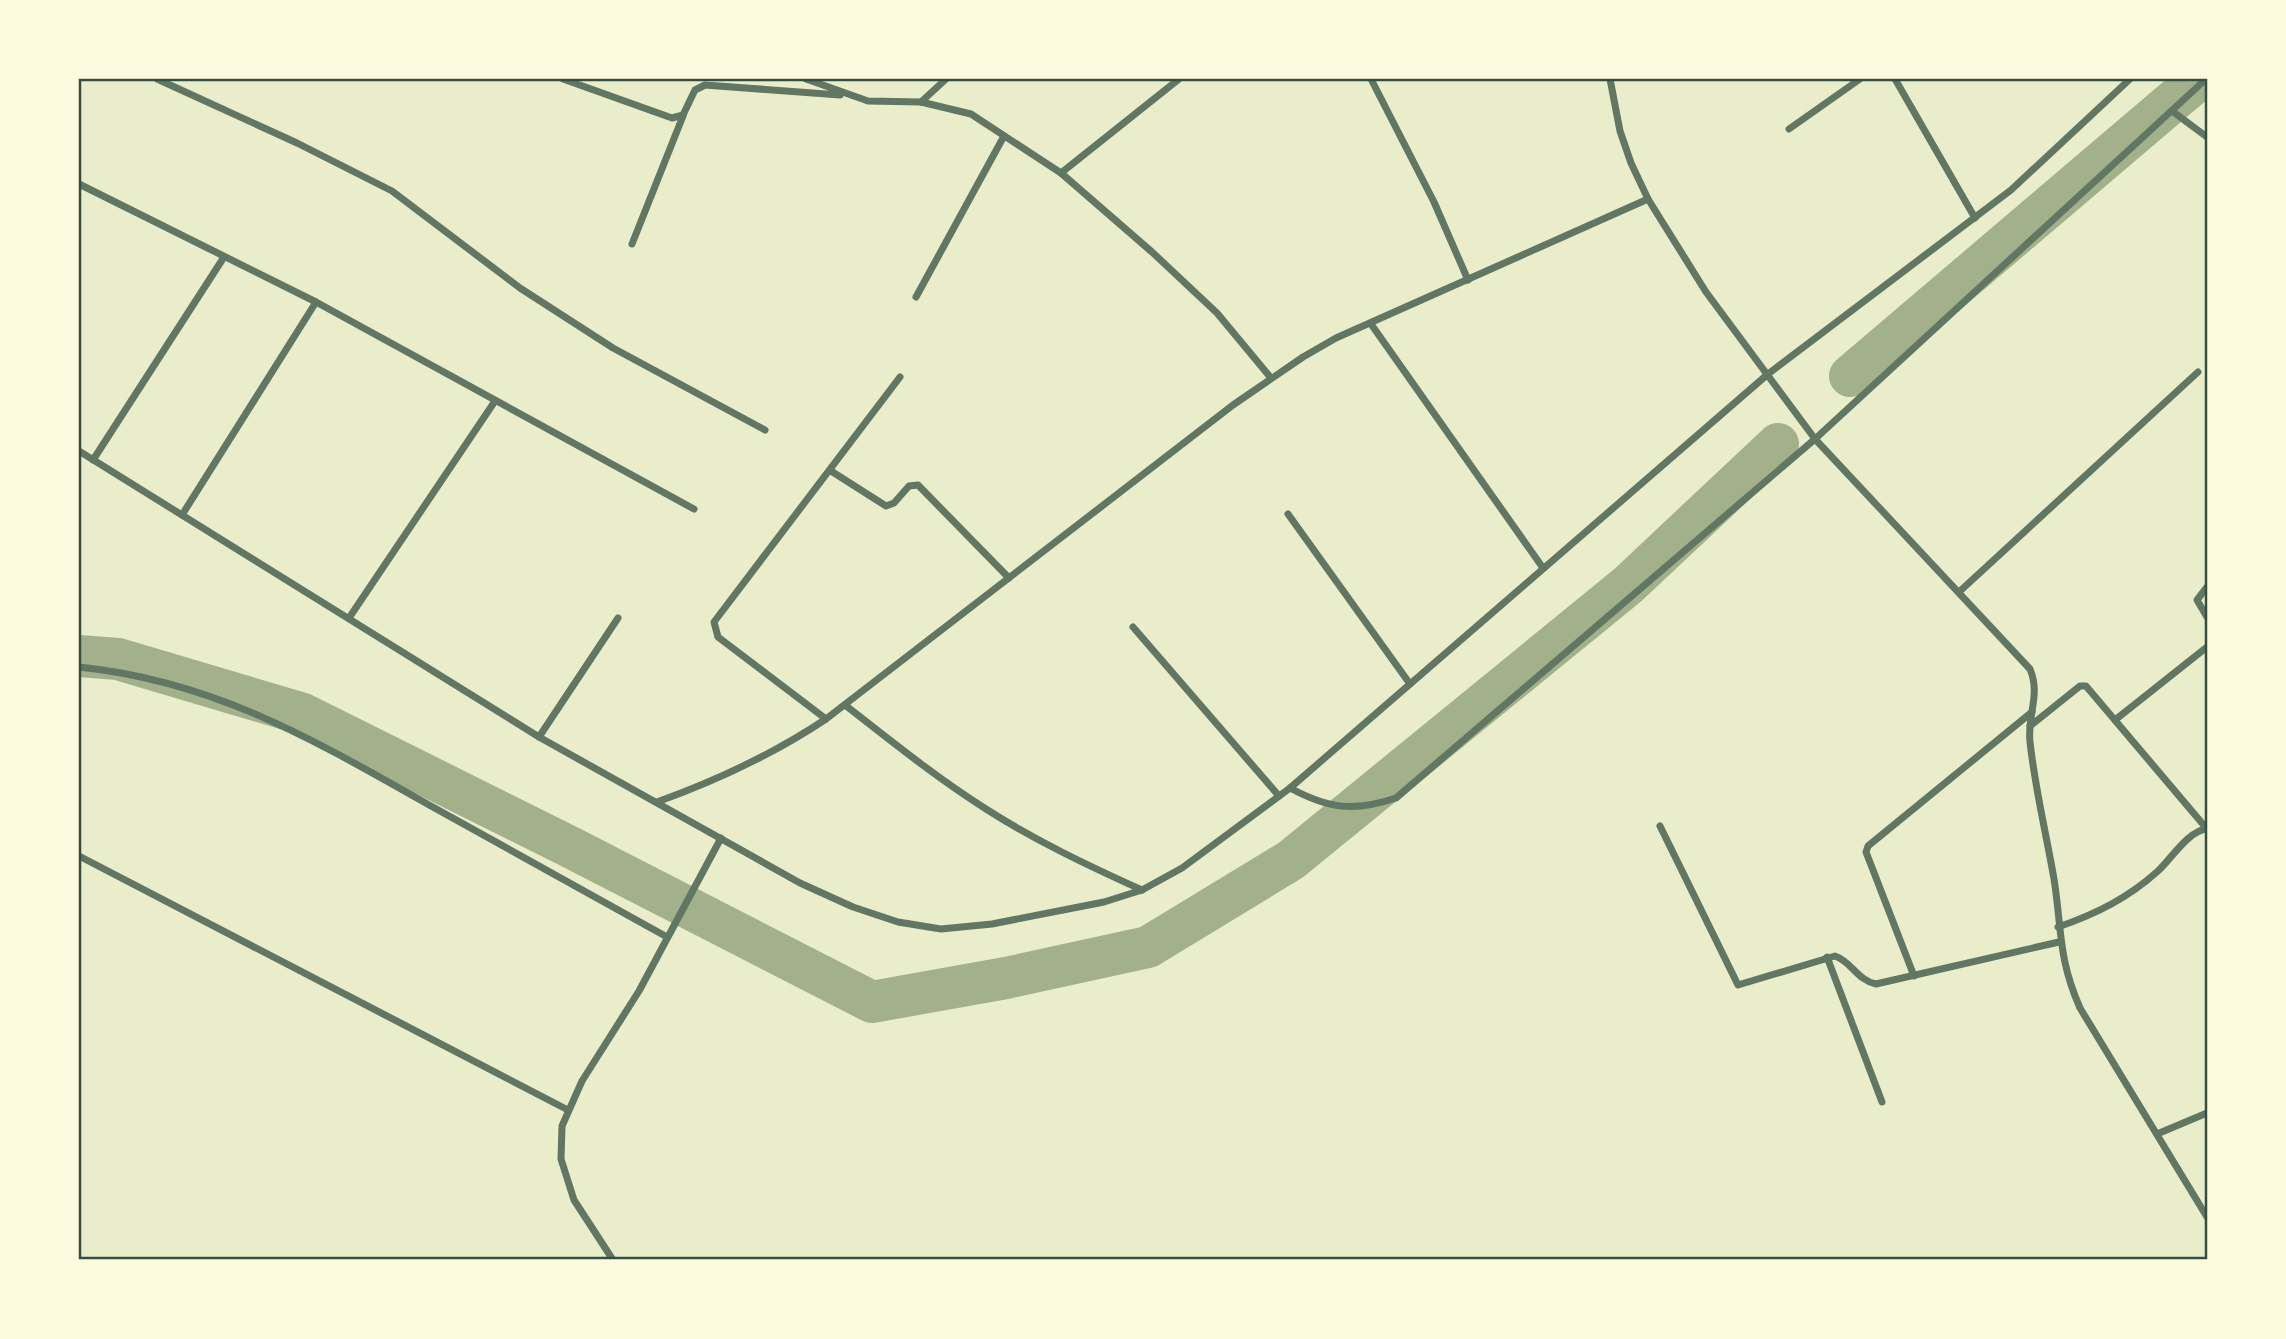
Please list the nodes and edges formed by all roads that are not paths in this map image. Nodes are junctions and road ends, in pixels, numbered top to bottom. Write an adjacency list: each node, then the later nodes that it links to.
1 (158, 79): 34 (street)
2 (563, 79): 15 (street)
3 (806, 79): 12 (street)
4 (946, 79): 13 (street)
5 (1179, 79): 19 (street)
6 (1371, 79): 25 (street)
7 (1611, 79): 21 (street)
8 (1860, 79): 16 (street)
9 (1895, 79): 22 (street)
10 (2130, 79): 22 (street)
11 (2206, 79): 14 (street)
12 (848, 95): 13 (street); 15 (street)
13 (921, 102): 17 (street)
14 (2172, 111): 18 (street); 35 (street)
15 (683, 115): 23 (street)
16 (1789, 129)
17 (1004, 136): 19 (street); 26 (street)
18 (2207, 137)
19 (1061, 173): 32 (street)
20 (79, 184): 24 (street)
21 (1648, 199): 25 (street); 30 (street)
22 (1975, 218): 30 (street)
23 (632, 244)
24 (225, 257): 27 (street); 37 (street)
25 (1468, 280): 28 (street)
26 (916, 297)
27 (316, 302): 33 (street); 41 (street)
28 (1371, 324): 32 (street); 42 (street)
29 (2198, 372): 45 (street)
30 (1768, 374): 35 (street); 42 (street)
31 (900, 377): 38 (street)
32 (1271, 378): 43 (street)
33 (495, 401): 39 (street); 47 (street)
34 (765, 430)
35 (1815, 439): 45 (street); 59 (street)
36 (79, 451): 37 (street)
37 (93, 460): 41 (street)
38 (831, 471): 43 (street); 55 (street)
39 (694, 509)
40 (1288, 514): 52 (street)
41 (182, 515): 47 (street)
42 (1543, 568): 52 (street)
43 (1009, 578): 53 (street)
44 (2207, 587): 46 (street)
45 (1959, 592): 54 (street)
46 (2207, 617)
47 (349, 618): 58 (street)
48 (618, 618): 58 (street)
49 (1133, 627): 60 (street)
50 (2207, 647): 56 (street)
51 (79, 667): 68 (street)
52 (1410, 684): 59 (street)
53 (845, 705): 55 (street); 66 (street)
54 (2033, 712): 57 (street); 71 (street)
55 (826, 719): 61 (street)
56 (2115, 720): 57 (street); 63 (street)
57 (2030, 726): 67 (street)
58 (539, 737): 61 (street)
59 (1290, 788): 60 (street)
60 (1279, 796): 66 (street)
61 (657, 802): 64 (street)
62 (1660, 826): 70 (street)
63 (2207, 829): 67 (street)
64 (721, 838): 66 (street); 68 (street)
65 (79, 856): 73 (street)
66 (1142, 890)
67 (2058, 927): 69 (street)
68 (667, 937): 73 (street)
69 (2059, 942): 71 (street); 75 (street)
70 (1827, 957): 71 (street); 72 (street)
71 (1914, 976)
72 (1882, 1102)
73 (568, 1110): 77 (street)
74 (2207, 1113): 75 (street)
75 (2157, 1134): 76 (street)
76 (2207, 1217)
77 (613, 1260)

